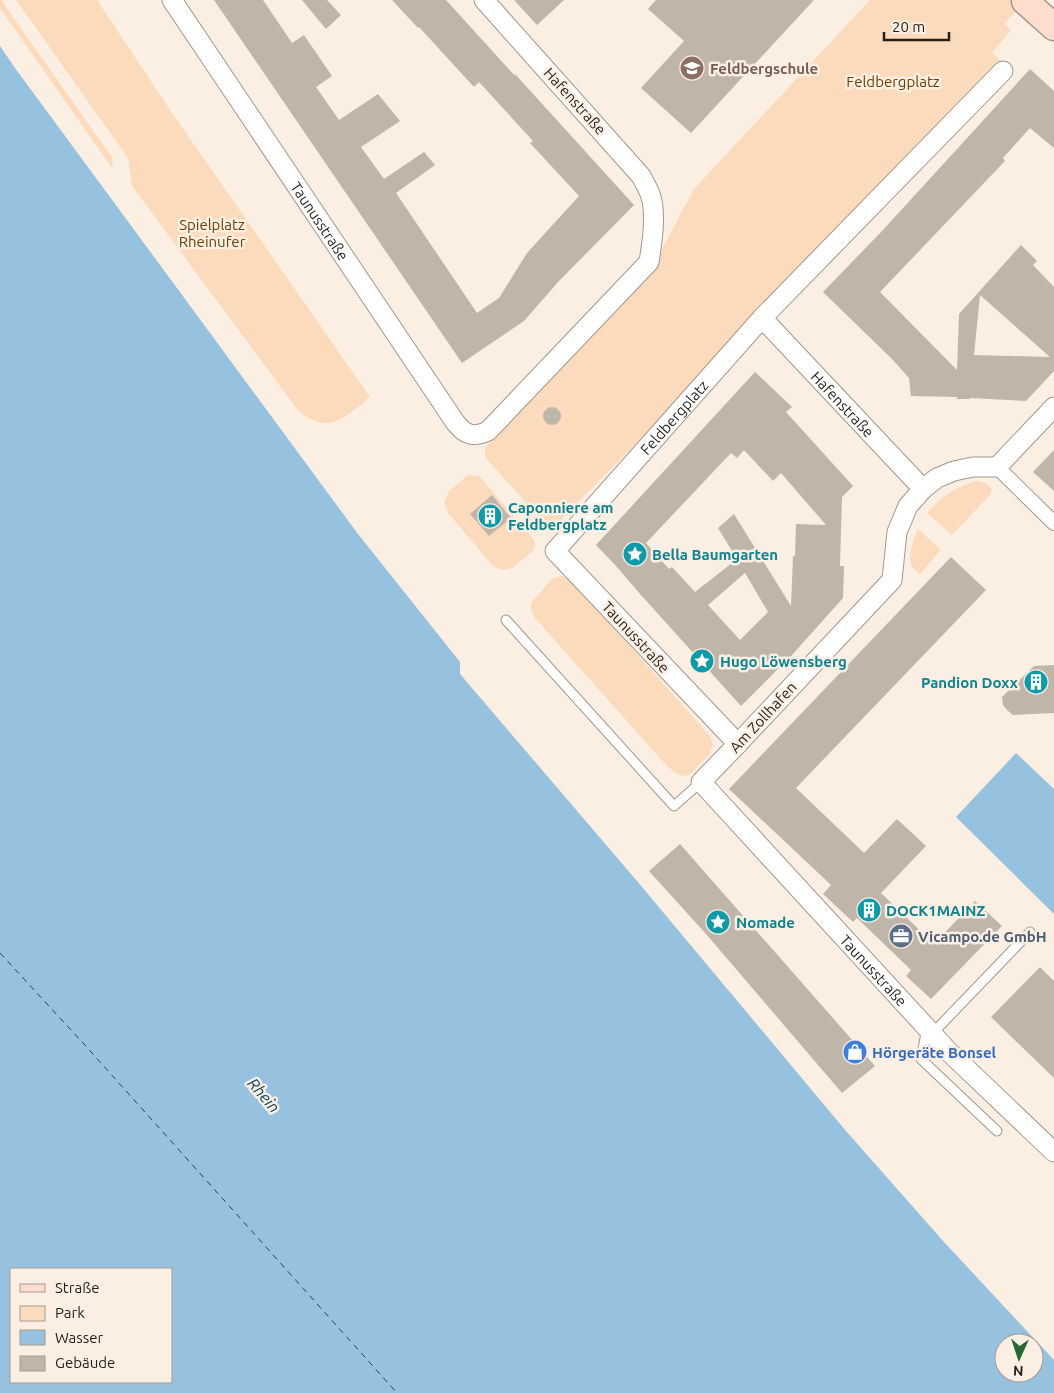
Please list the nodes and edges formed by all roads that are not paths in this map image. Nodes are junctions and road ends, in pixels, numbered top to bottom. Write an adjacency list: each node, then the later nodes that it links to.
1 (172, 0): 6 (street, Taunusstraße)
2 (484, 0): 6 (street, Hafenstraße)
3 (1026, 1): 4 (main road)
4 (1054, 27)
5 (1003, 71): 7 (street, Feldbergplatz)
6 (652, 209)
7 (762, 318): 10 (street, Hafenstraße); 12 (street, Feldbergplatz)
8 (1054, 406): 9 (street)
9 (997, 468): 10 (street, Am Zollhafen); 11 (street)
10 (923, 490): 14 (street, Am Zollhafen)
11 (1054, 523)
12 (555, 551): 14 (street, Taunusstraße)
13 (506, 620): 15 (lane)
14 (738, 744): 15 (street, Am Zollhafen)
15 (701, 782): 17 (street, Taunusstraße)
16 (1030, 932): 17 (lane)
17 (930, 1031): 18 (lane); 19 (street, Taunusstraße)
18 (997, 1131)
19 (1054, 1152)

